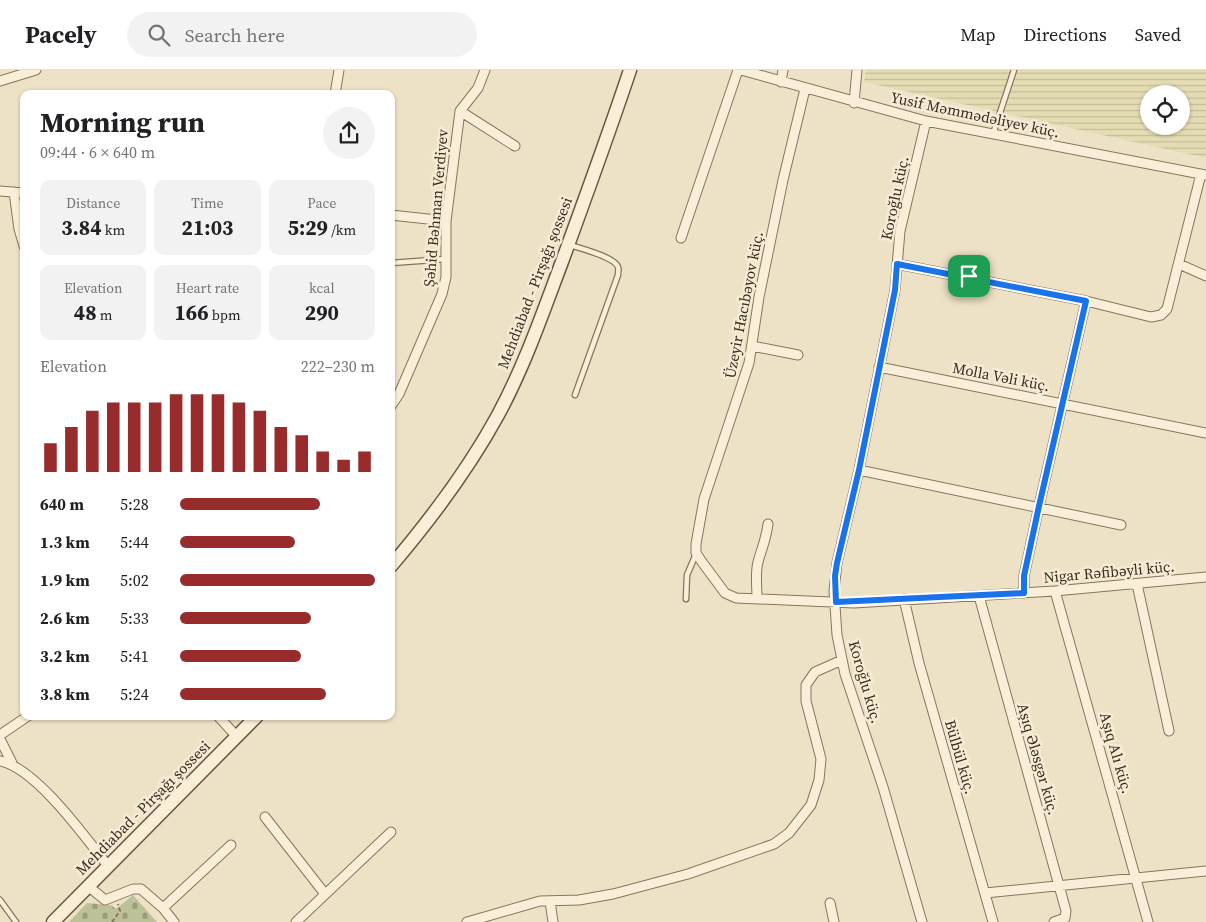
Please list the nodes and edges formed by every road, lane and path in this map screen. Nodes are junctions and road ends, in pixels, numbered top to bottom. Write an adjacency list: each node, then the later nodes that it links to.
1 (36, 70): 9 (street)
2 (339, 70): 12 (street)
3 (484, 70): 14 (street, Şəhid Bəhman Verdiyev)
4 (630, 70): 25 (main road, Mehdiabad - Pirşağı şossesi)
5 (739, 70): 10 (street, Yusif Məmmədəliyev küç.); 24 (street)
6 (783, 70): 10 (street)
7 (858, 70): 13 (street)
8 (1014, 70): 16 (lane)
9 (0, 81)
10 (781, 82): 11 (street, Yusif Məmmədəliyev küç.)
11 (806, 89): 13 (street, Yusif Məmmədəliyev küç.); 32 (street, Üzeyir Hacıbəyov küç.)
12 (336, 90)
13 (854, 103): 15 (street, Yusif Məmmədəliyev küç.)
14 (460, 111): 17 (street); 22 (street, Şəhid Bəhman Verdiyev)
15 (926, 121): 16 (street, Yusif Məmmədəliyev küç.); 28 (street, Koroğlu küç.)
16 (993, 134): 18 (street, Yusif Məmmədəliyev küç.)
17 (515, 146)
18 (1204, 174): 29 (street)
19 (0, 191): 20 (street)
20 (19, 193): 23 (street)
21 (395, 215): 22 (street)
22 (446, 221): 26 (street, Şəhid Bəhman Verdiyev)
23 (20, 228)
24 (681, 238)
25 (568, 244): 35 (lane); 44 (main road, Mehdiabad - Pirşağı şossesi)
26 (447, 259): 27 (lane); 36 (street, Şəhid Bəhman Verdiyev)
27 (395, 263)
28 (897, 264): 31 (street); 34 (street, Koroğlu küç.)
29 (1179, 264): 30 (street); 31 (street)
30 (1206, 276)
31 (1086, 301): 37 (street)
32 (752, 346): 33 (street); 43 (street, Üzeyir Hacıbəyov küç.)
33 (798, 355)
34 (879, 367): 37 (street, Molla Vəli küç.); 39 (street, Koroğlu küç.)
35 (575, 395)
36 (395, 400)
37 (1063, 403): 38 (street, Molla Vəli küç.); 40 (street)
38 (1206, 433)
39 (859, 470): 40 (street); 53 (street, Koroğlu küç.)
40 (1039, 506): 42 (street); 48 (street)
41 (768, 524): 50 (street)
42 (1121, 525)
43 (696, 553): 50 (street, Nigar Rəfibəyli küç.); 51 (lane)
44 (395, 561)
45 (1206, 577): 46 (street, Nigar Rəfibəyli küç.)
46 (1136, 584): 47 (street, Nigar Rəfibəyli küç.); 58 (street)
47 (1056, 591): 48 (street, Nigar Rəfibəyli küç.); 68 (street, Aşıq Alı küç.)
48 (1024, 593): 49 (street, Nigar Rəfibəyli küç.)
49 (979, 596): 52 (street, Nigar Rəfibəyli küç.); 69 (street, Aşıq Ələsgər küç.)
50 (757, 598): 53 (street, Nigar Rəfibəyli küç.)
51 (686, 599)
52 (904, 599): 53 (street, Nigar Rəfibəyli küç.); 72 (street, Bülbül küç.)
53 (836, 602): 54 (street, Koroğlu küç.)
54 (842, 660): 75 (street); 86 (street, Koroğlu küç.)
55 (23, 720): 59 (street)
56 (222, 720): 60 (street)
57 (253, 720): 60 (main road, Mehdiabad - Pirşağı şossesi)
58 (1168, 731)
59 (0, 737): 62 (street)
60 (237, 737): 66 (main road, Mehdiabad - Pirşağı şossesi)
61 (0, 761): 62 (street)
62 (12, 763): 66 (street)
63 (265, 817): 71 (street)
64 (391, 832): 71 (street)
65 (231, 845): 77 (street)
66 (108, 866): 70 (main road, Mehdiabad - Pirşağı şossesi)
67 (1206, 871): 68 (street)
68 (1138, 879): 69 (street); 89 (street, Aşıq Alı küç.)
69 (1059, 885): 72 (street); 88 (street, Aşıq Ələsgər küç.)
70 (88, 886): 73 (street); 79 (main road, Mehdiabad - Pirşağı şossesi)
71 (325, 894): 82 (street)
72 (985, 894): 87 (street, Bülbül küç.)
73 (115, 898): 77 (street); 80 (path)
74 (0, 900): 78 (lane)
75 (550, 901): 83 (street); 84 (street)
76 (830, 903): 85 (street)
77 (163, 908): 81 (street)
78 (16, 922)
79 (53, 922)
80 (112, 922)
81 (174, 922)
82 (296, 922)
83 (467, 922)
84 (553, 922)
85 (834, 922)
86 (922, 922)
87 (993, 922)
88 (1054, 922)
89 (1148, 922)

